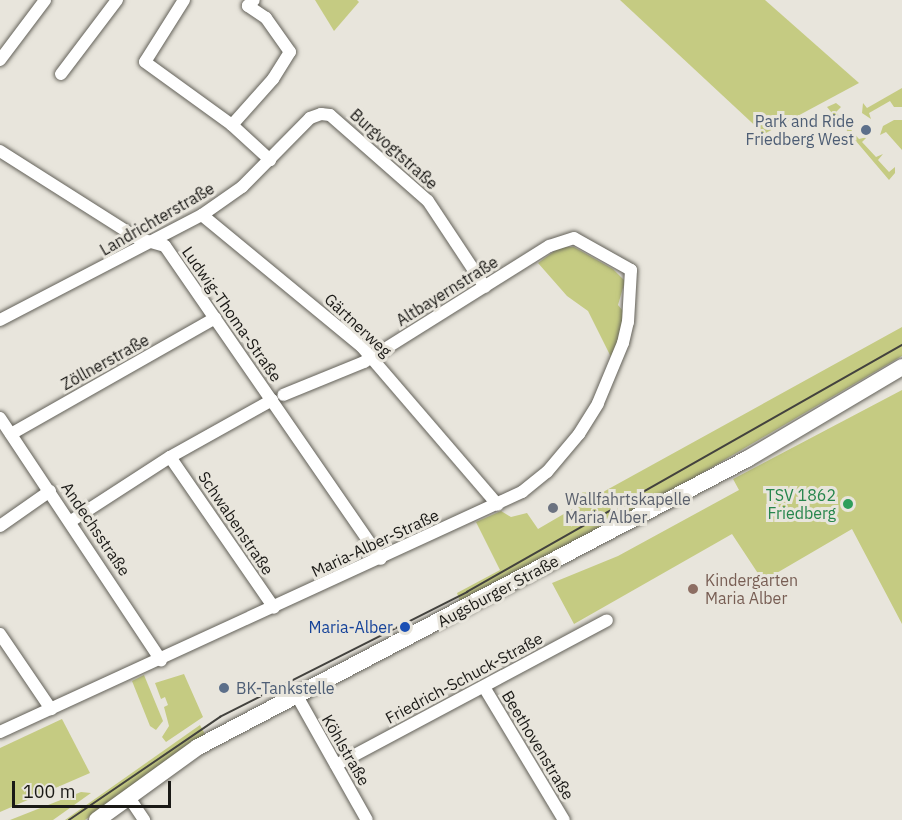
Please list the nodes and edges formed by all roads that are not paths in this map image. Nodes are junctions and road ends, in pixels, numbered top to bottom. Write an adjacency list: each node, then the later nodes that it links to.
1 (45, 0): 5 (street)
2 (117, 0): 6 (street)
3 (254, 0): 8 (street)
4 (185, 1): 8 (street)
5 (0, 60)
6 (62, 74)
7 (310, 118): 10 (street, Landrichterstraße); 14 (street, Burgvogtstraße)
8 (232, 124): 10 (street)
9 (0, 151): 12 (street, Ludwig-Thoma-Straße)
10 (270, 160): 11 (street, Landrichterstraße)
11 (202, 215): 12 (street, Landrichterstraße); 17 (street, Gärtnerweg)
12 (155, 242): 15 (street, Ludwig-Thoma-Straße); 16 (street, Landrichterstraße)
13 (626, 264): 14 (street, Altbayernstraße); 24 (street, Maria-Alber-Straße)
14 (485, 287): 17 (street, Altbayernstraße)
15 (215, 318): 19 (street, Ludwig-Thoma-Straße); 21 (street, Zöllnerstraße)
16 (0, 320)
17 (371, 358): 19 (street, Altbayernstraße); 24 (street, Gärtnerweg)
18 (902, 367): 33 (main road, Augsburger Straße)
19 (278, 398): 22 (street, Altbayernstraße); 27 (street, Ludwig-Thoma-Straße)
20 (0, 418): 21 (street, Andechsstraße)
21 (11, 434): 23 (street, Andechsstraße)
22 (170, 456): 25 (street, Altbayernstraße); 28 (street, Schwabenstraße)
23 (50, 491): 25 (street, Andechsstraße); 26 (street)
24 (498, 505): 27 (street, Maria-Alber-Straße)
25 (71, 521): 31 (street, Andechsstraße)
26 (0, 526)
27 (381, 560): 28 (street, Maria-Alber-Straße)
28 (274, 608): 31 (street, Maria-Alber-Straße)
29 (607, 620): 32 (street, Friedrich-Schuck-Straße)
30 (0, 634): 34 (street)
31 (161, 660): 34 (street, Maria-Alber-Straße)
32 (484, 687): 36 (street, Friedrich-Schuck-Straße); 41 (street, Beethovenstraße)
33 (297, 696): 36 (street, Köhlstraße); 37 (main road, Augsburger Straße)
34 (51, 709): 35 (street, Maria-Alber-Straße)
35 (0, 732)
36 (336, 765): 40 (street, Köhlstraße)
37 (128, 796): 38 (main road, Augsburger Straße); 39 (street)
38 (98, 820)
39 (144, 820)
40 (367, 820)
41 (564, 820)

